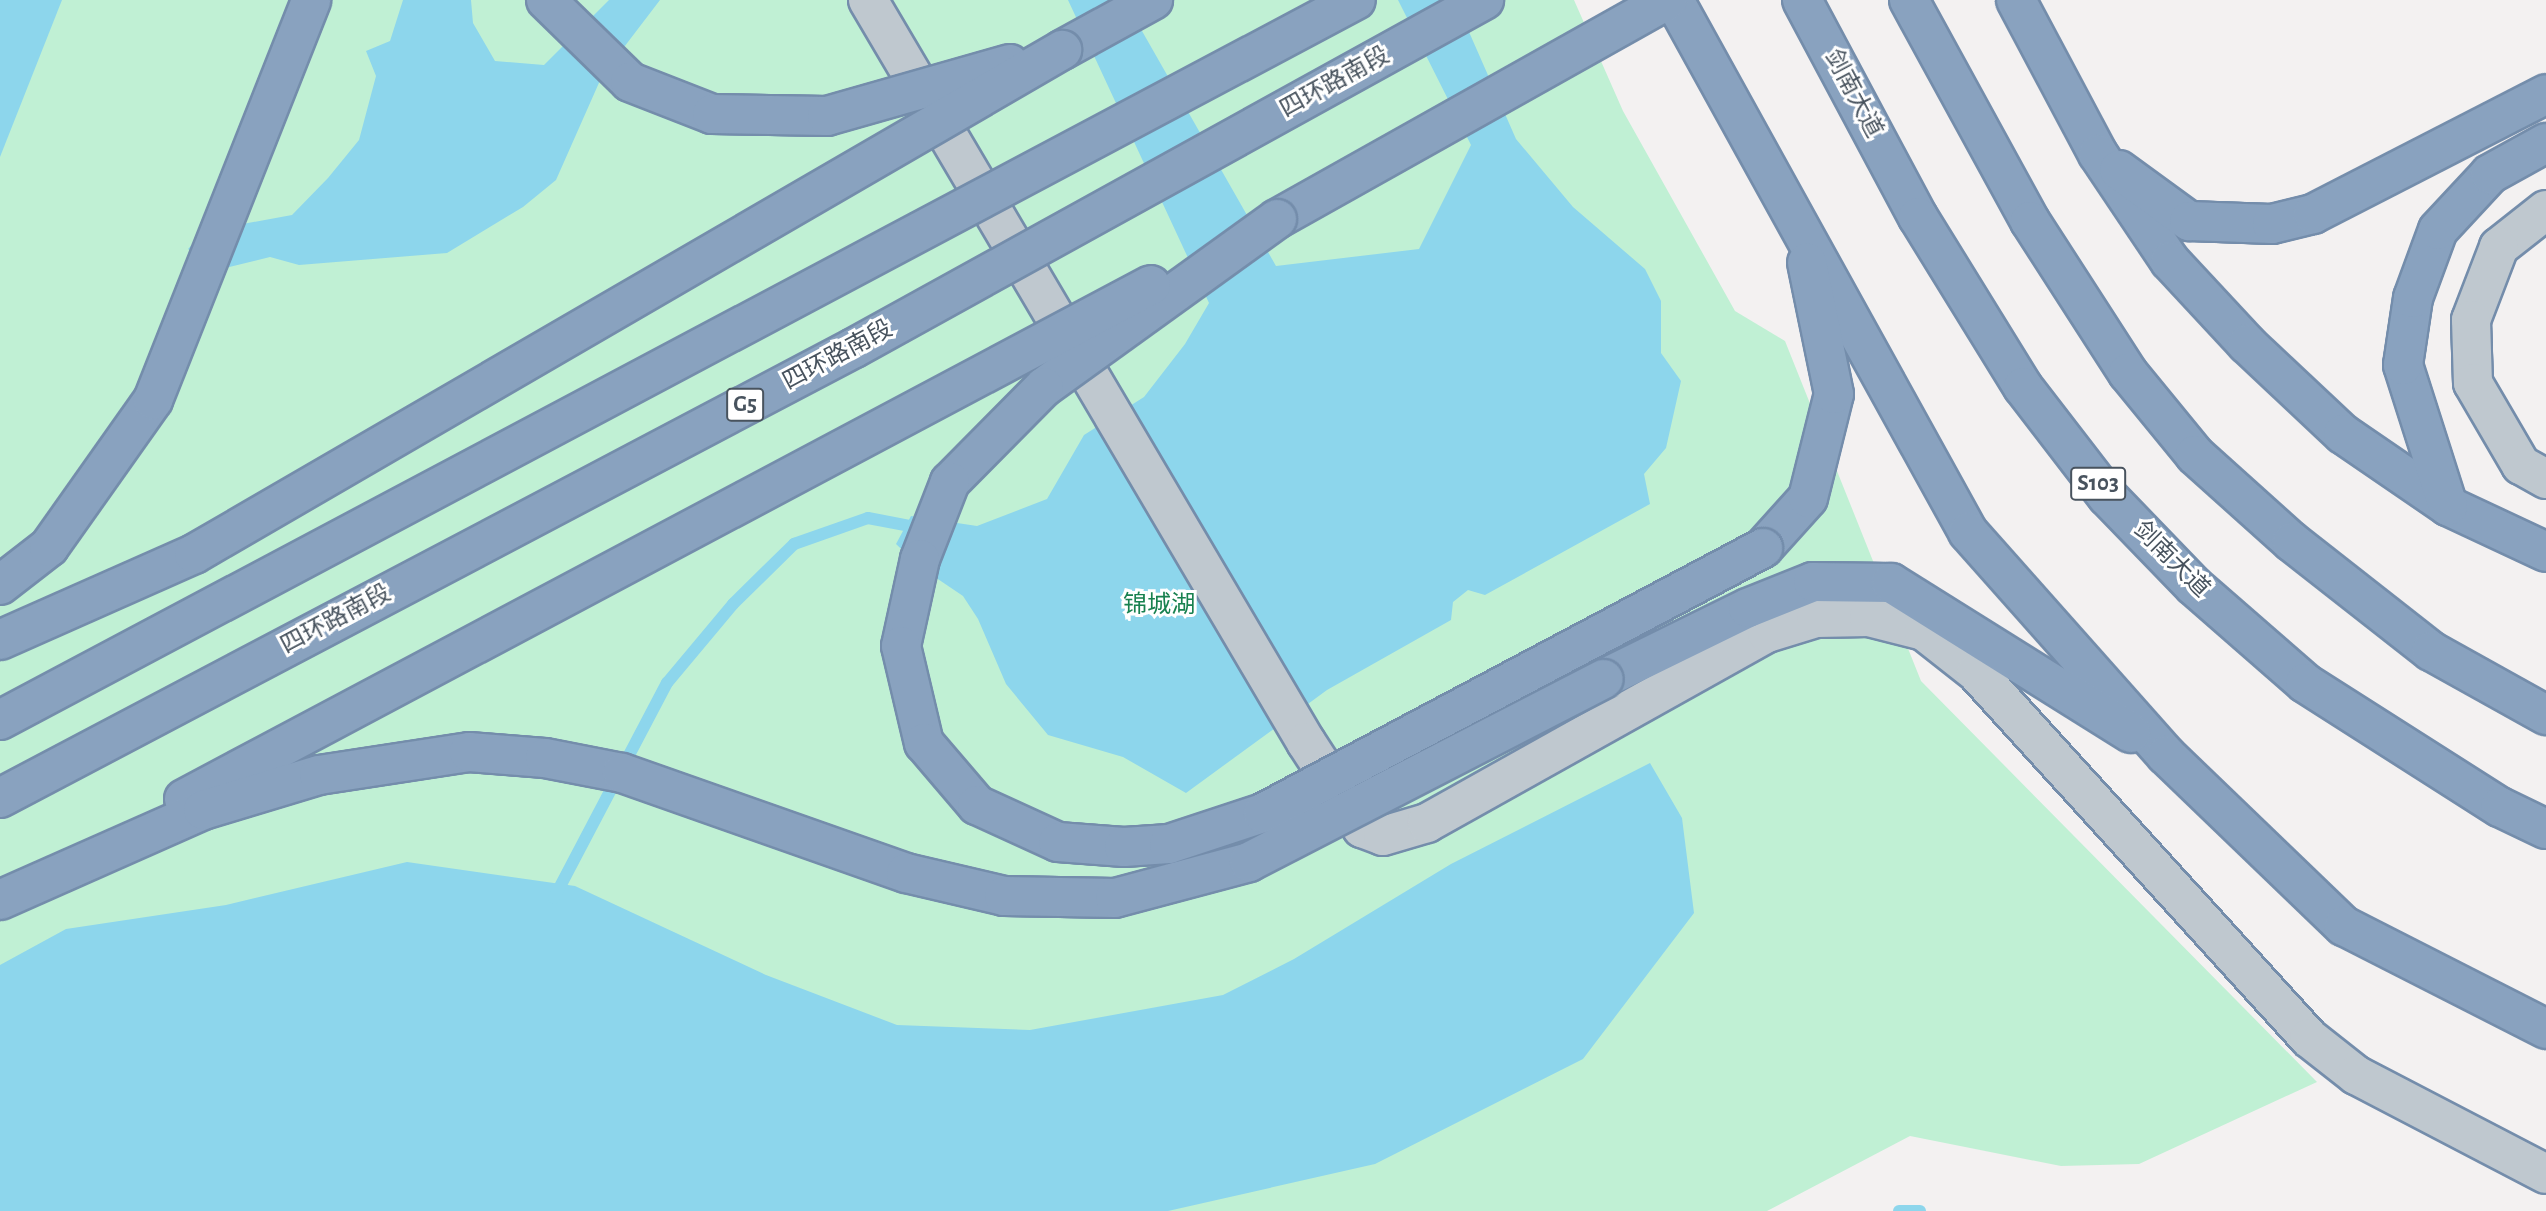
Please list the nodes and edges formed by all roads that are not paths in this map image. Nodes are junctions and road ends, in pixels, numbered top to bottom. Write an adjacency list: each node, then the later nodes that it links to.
1 (311, 0): 22 (highway)
2 (546, 0): 12 (highway, bridge)
3 (1153, 0): 12 (highway)
4 (1356, 0): 25 (highway, bridge)
5 (1484, 0): 27 (highway, 四环路南段 / G5, bridge)
6 (1668, 0): 17 (highway)
7 (1674, 0): 18 (highway)
8 (1802, 0): 28 (highway, 剑南大道 / S103)
9 (1909, 0): 24 (highway)
10 (2016, 0): 15 (highway)
11 (872, 7): 31 (street)
12 (1062, 50): 23 (highway, bridge)
13 (2546, 94): 15 (highway)
14 (2546, 143): 20 (highway)
15 (2098, 154): 20 (highway)
16 (2546, 210): 19 (street)
17 (1277, 219): 18 (highway, bridge); 29 (highway, bridge)
18 (1800, 226): 26 (highway)
19 (2546, 479)
20 (2448, 506): 21 (highway)
21 (2546, 552)
22 (0, 584)
23 (0, 640)
24 (2546, 715)
25 (0, 720)
26 (2166, 755): 29 (highway, bridge); 30 (highway)
27 (0, 799)
28 (2546, 829)
29 (5, 898)
30 (2546, 1029)
31 (2546, 1174)

